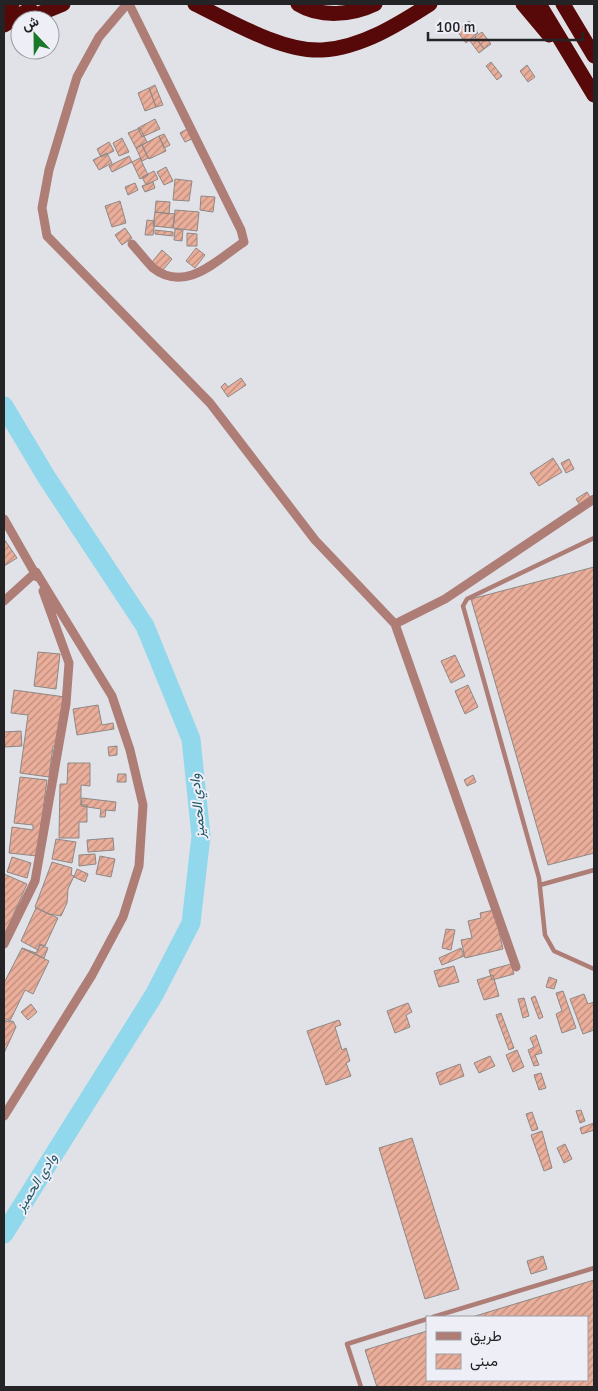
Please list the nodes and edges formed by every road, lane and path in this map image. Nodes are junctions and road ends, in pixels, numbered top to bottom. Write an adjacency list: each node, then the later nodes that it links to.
1 (12, 4): 12 (highway)
2 (39, 4): 14 (highway)
3 (63, 4): 13 (highway)
4 (128, 4): 18 (street); 24 (street)
5 (194, 4): 8 (highway)
6 (298, 4): 7 (highway)
7 (375, 4)
8 (430, 4)
9 (523, 4): 16 (highway)
10 (539, 4): 16 (highway)
11 (563, 4): 15 (highway)
12 (4, 9)
13 (48, 10)
14 (4, 27)
15 (594, 56)
16 (585, 80): 17 (highway)
17 (594, 95)
18 (132, 244)
19 (594, 499): 24 (street)
20 (4, 518): 22 (street)
21 (594, 538): 26 (lane)
22 (36, 572): 23 (street); 27 (street); 30 (street)
23 (4, 601)
24 (396, 624): 28 (street)
25 (594, 870): 26 (lane)
26 (540, 885): 29 (lane)
27 (4, 944)
28 (516, 967)
29 (594, 970)
30 (4, 1116)
31 (594, 1268): 32 (lane)
32 (436, 1316)
33 (426, 1319): 34 (lane)
34 (361, 1387)

